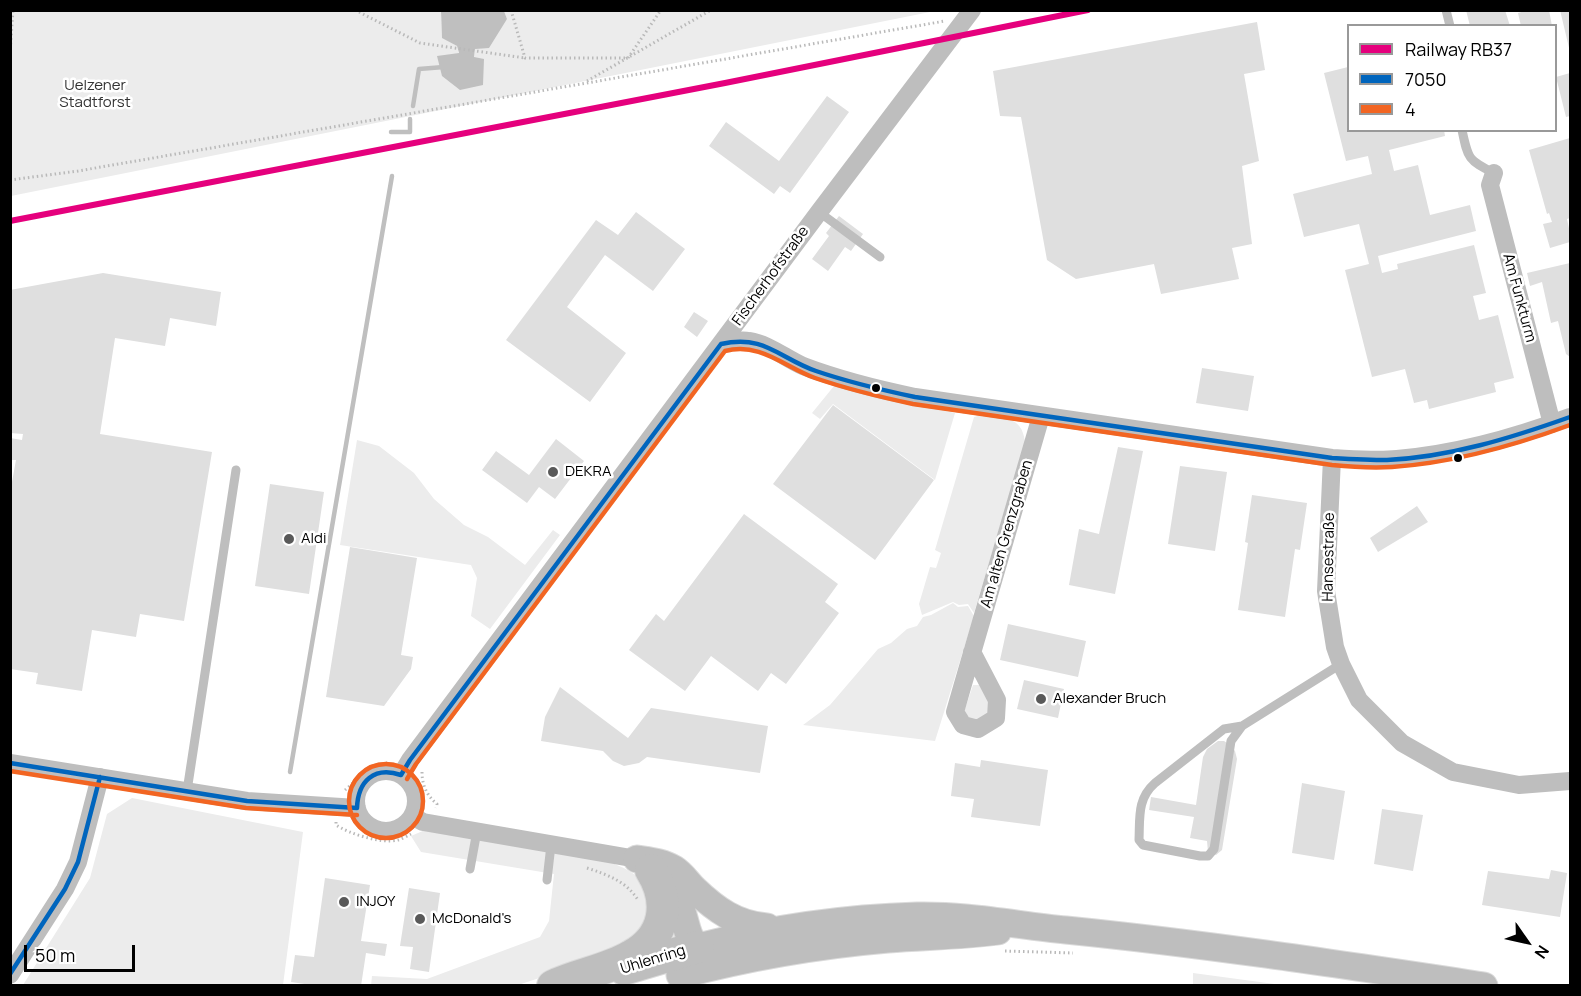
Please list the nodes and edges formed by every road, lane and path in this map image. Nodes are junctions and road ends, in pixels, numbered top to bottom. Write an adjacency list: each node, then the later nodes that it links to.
1 (13, 10): 7 (path)
2 (355, 10): 8 (path)
3 (511, 10): 8 (path)
4 (661, 10): 9 (path)
5 (711, 10): 9 (path)
6 (968, 15): 10 (path); 14 (street, Fischerhofstraße)
7 (10, 53)
8 (525, 58): 9 (path)
9 (628, 58): 10 (path)
10 (585, 82): 13 (path)
11 (1462, 132): 12 (lane)
12 (1494, 173): 19 (street, Am Funkturm)
13 (10, 180)
14 (819, 212): 15 (lane); 16 (street, Fischerhofstraße)
15 (880, 257)
16 (721, 344): 17 (street); 26 (street, Fischerhofstraße)
17 (1041, 416): 20 (street); 22 (street, Am alten Grenzgraben)
18 (1570, 417): 19 (street)
19 (1551, 424): 20 (street)
20 (1332, 458): 23 (street, Hansestraße)
21 (236, 470): 30 (lane)
22 (972, 652)
23 (1341, 664): 24 (lane); 29 (street, Hansestraße)
24 (1242, 726): 24 (lane)
25 (10, 763): 28 (street)
26 (397, 768): 31 (path); 32 (street); 33 (street)
27 (423, 768): 34 (path)
28 (100, 777): 30 (street); 47 (street)
29 (1570, 781)
30 (187, 791): 31 (street)
31 (338, 808): 32 (street); 34 (path)
32 (357, 808): 33 (street)
33 (412, 816): 34 (street)
34 (433, 824): 35 (street)
35 (477, 831): 36 (street); 38 (lane)
36 (551, 845): 37 (street); 39 (lane)
37 (644, 864): 40 (main road); 43 (main road); 49 (highway)
38 (470, 869)
39 (547, 880)
40 (693, 888): 42 (main road); 43 (main road)
41 (1026, 926): 42 (main road); 46 (main road); 52 (main road)
42 (783, 928): 43 (main road)
43 (698, 947): 46 (main road); 48 (main road); 50 (highway, Uhlenring)
44 (995, 951): 45 (path)
45 (1083, 954)
46 (730, 962): 48 (main road)
47 (10, 975)
48 (680, 975): 51 (highway, Uhlenring)
49 (554, 986)
50 (574, 986)
51 (643, 986)
52 (1484, 986)

